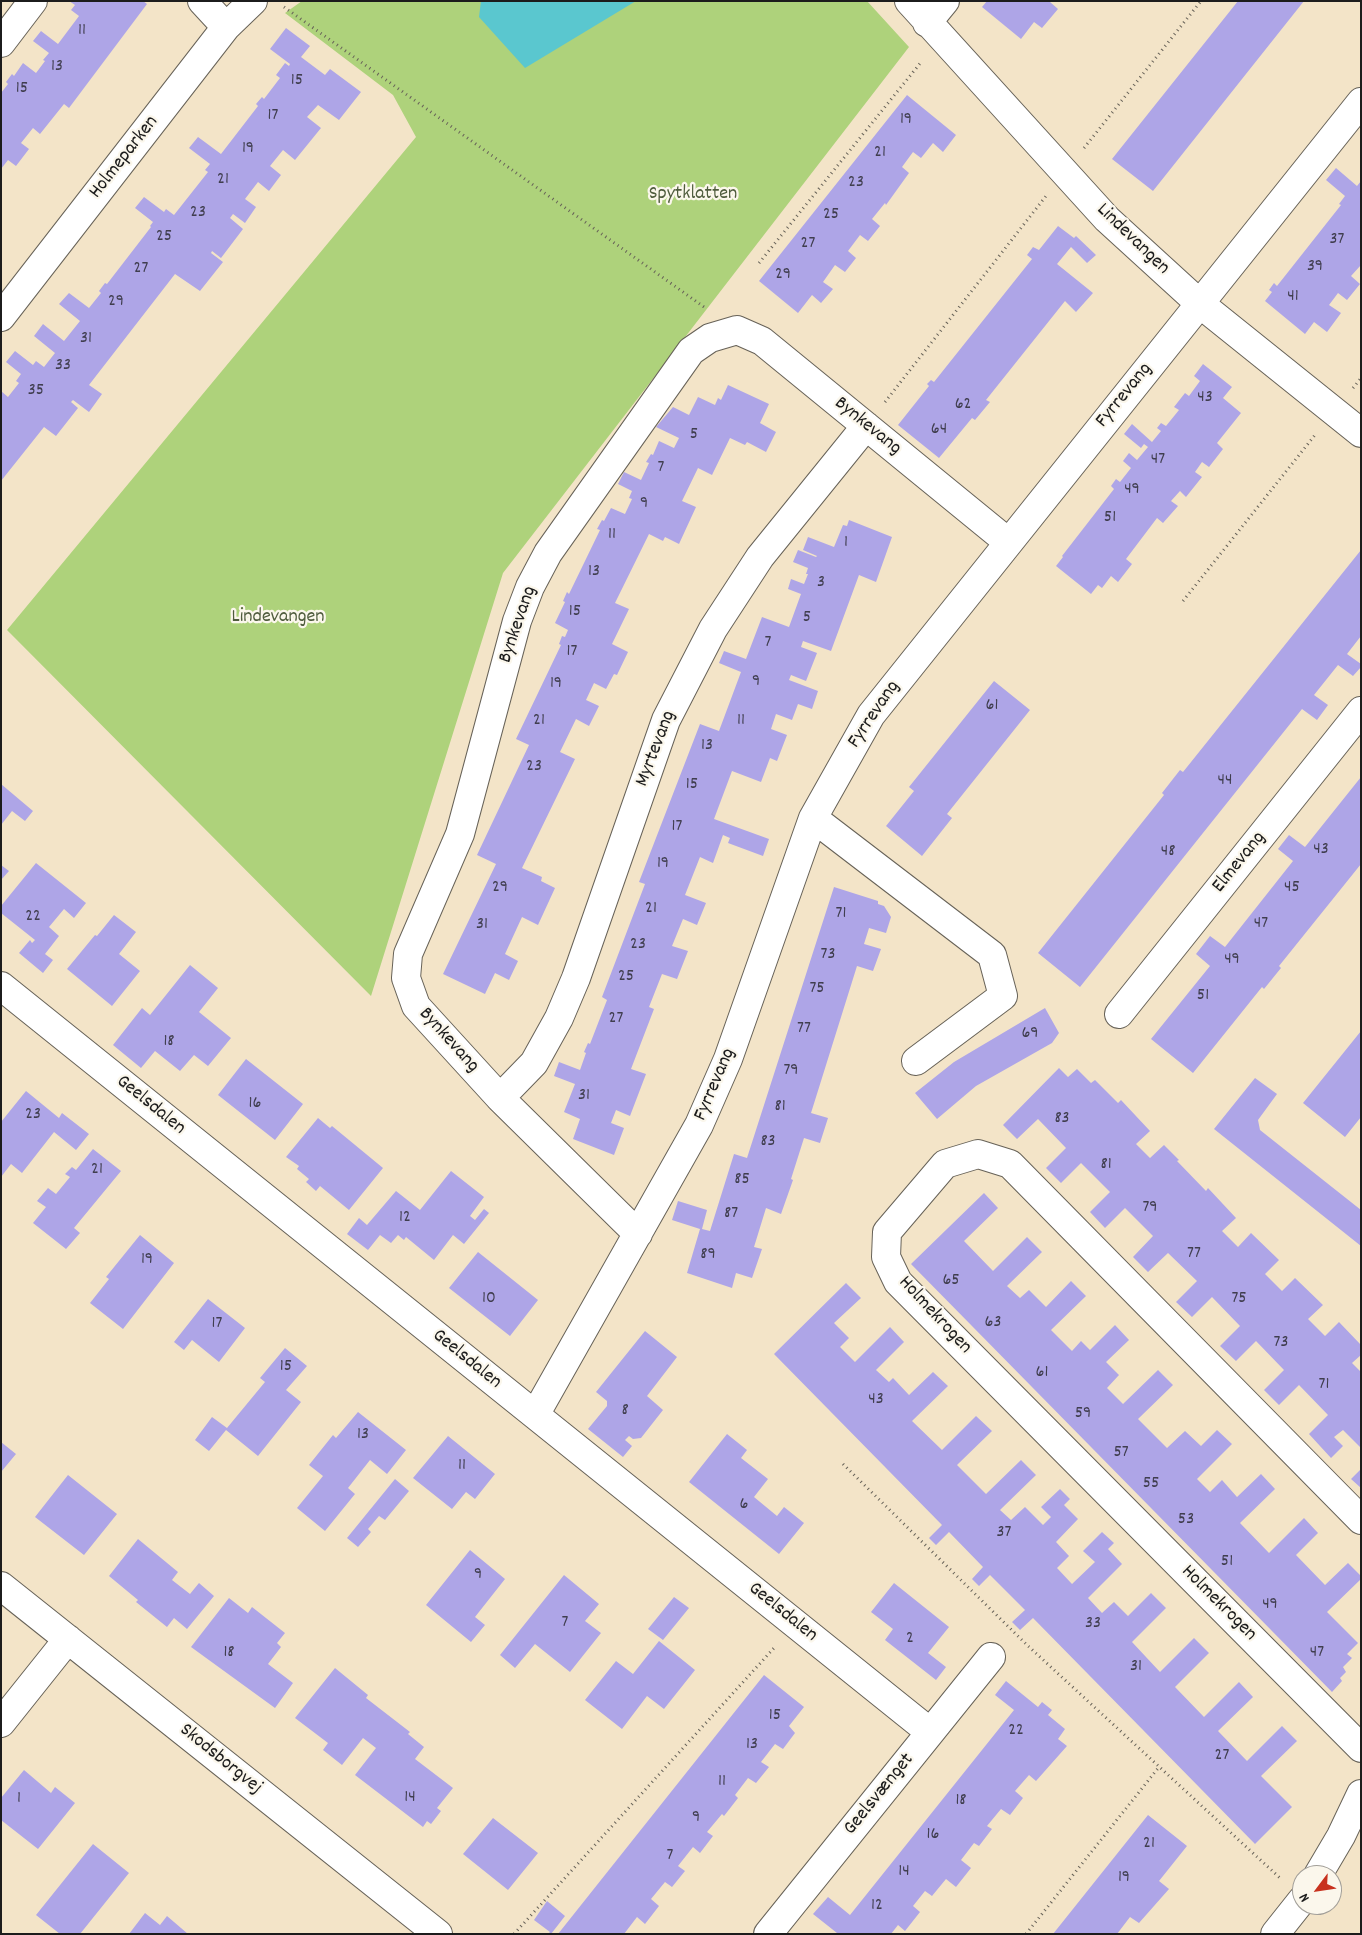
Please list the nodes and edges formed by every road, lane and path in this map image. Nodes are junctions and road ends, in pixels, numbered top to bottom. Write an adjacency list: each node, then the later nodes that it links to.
1 (33, 1): 10 (street)
2 (202, 1): 8 (street)
3 (253, 1): 8 (street, Holmeparken)
4 (909, 1): 9 (street, Lindevangen)
5 (945, 1): 9 (street)
6 (1201, 1): 12 (path)
7 (283, 7): 16 (path)
8 (226, 27): 15 (street, Holmeparken)
9 (934, 30): 12 (street, Lindevangen); 13 (path)
10 (1, 43)
11 (1361, 102): 14 (street, Fyrrevang)
12 (1064, 172): 14 (street, Lindevangen); 19 (path)
13 (759, 263)
14 (1199, 303): 18 (street, Lindevangen); 21 (street, Fyrrevang)
15 (1, 318)
16 (737, 330): 19 (street, Bynkevang); 28 (street, Bynkevang)
17 (1361, 378): 18 (path)
18 (1334, 412): 20 (street, Lindevangen); 22 (path)
19 (866, 426): 21 (street, Bynkevang); 28 (street, Myrtevang)
20 (1361, 433)
21 (1008, 542): 24 (street, Fyrrevang)
22 (1183, 601)
23 (1361, 711): 26 (street, Elmevang)
24 (813, 818): 27 (street); 29 (street, Fyrrevang)
25 (1, 986): 30 (street, Geelsdalen)
26 (1119, 1014)
27 (916, 1061)
28 (500, 1098): 29 (street, Bynkevang)
29 (638, 1234): 30 (street, Fyrrevang)
30 (535, 1415): 34 (street, Geelsdalen)
31 (843, 1464): 40 (path)
32 (1361, 1520): 39 (street, Holmekrogen)
33 (1, 1586): 35 (street, Skodsborgvej)
34 (796, 1624): 38 (street, Geelsdalen); 46 (path)
35 (68, 1639): 37 (street); 45 (street, Skodsborgvej)
36 (992, 1657): 38 (street, Geelsvænget)
37 (1, 1722)
38 (930, 1732): 47 (street, Geelsvænget)
39 (1361, 1748)
40 (1160, 1767): 43 (path); 48 (path)
41 (1361, 1794): 42 (street)
42 (1324, 1865)
43 (1281, 1878)
44 (1292, 1913): 49 (street)
45 (438, 1934)
46 (514, 1934)
47 (768, 1934)
48 (1026, 1934)
49 (1275, 1934)

